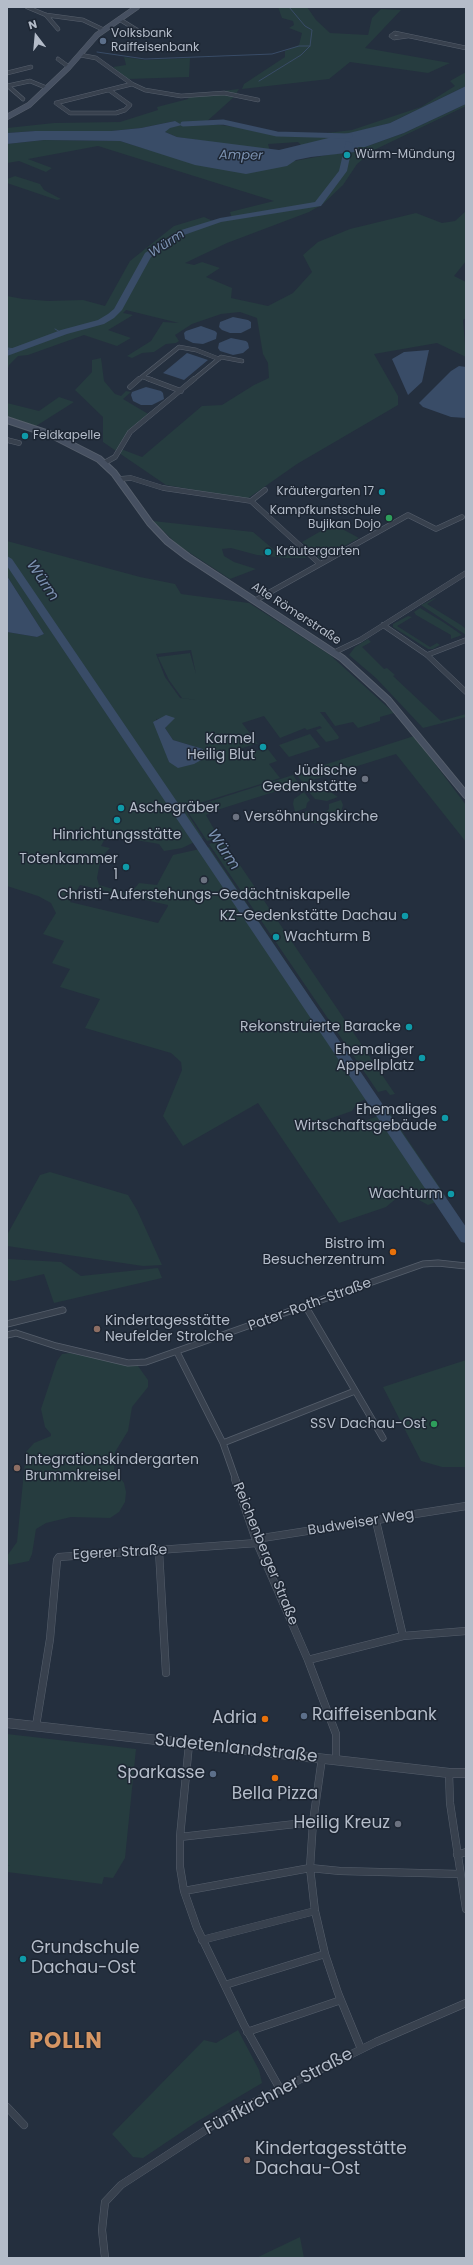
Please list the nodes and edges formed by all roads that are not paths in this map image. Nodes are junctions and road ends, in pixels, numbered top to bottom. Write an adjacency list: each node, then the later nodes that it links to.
1 (27, 7): 3 (street)
2 (137, 7): 4 (main road)
3 (46, 15): 5 (street); 6 (street)
4 (119, 19): 6 (main road); 7 (street)
5 (58, 29)
6 (104, 30): 10 (main road)
7 (145, 35)
8 (408, 36): 9 (street)
9 (466, 48)
10 (80, 55): 13 (main road); 15 (street)
11 (58, 59): 13 (street)
12 (31, 67): 14 (street)
13 (69, 67): 17 (main road)
14 (7, 73)
15 (132, 84): 18 (street); 20 (street)
16 (7, 86): 17 (street); 19 (street)
17 (47, 88): 21 (main road)
18 (109, 90): 18 (street)
19 (23, 99)
20 (258, 100)
21 (7, 117)
22 (219, 360): 23 (street); 24 (street); 26 (street)
23 (242, 361)
24 (143, 377): 25 (street); 26 (street)
25 (130, 386)
26 (181, 391): 30 (street)
27 (7, 420): 30 (main road, Alte Römerstraße)
28 (7, 440): 29 (street)
29 (20, 443)
30 (104, 464): 31 (main road, Alte Römerstraße)
31 (119, 479): 33 (street); 37 (main road, Alte Römerstraße)
32 (265, 490): 33 (street)
33 (251, 501): 35 (street)
34 (462, 517): 35 (street)
35 (320, 564): 37 (street)
36 (466, 573): 38 (street)
37 (256, 600): 40 (main road, Alte Römerstraße)
38 (383, 625): 40 (street); 41 (street)
39 (466, 640): 41 (street)
40 (335, 652): 43 (main road, Alte Römerstraße)
41 (427, 655): 42 (street)
42 (466, 692)
43 (466, 795)
44 (466, 1266): 45 (street, Pater-Roth-Straße)
45 (306, 1306): 49 (street, Pater-Roth-Straße); 50 (street)
46 (63, 1310): 47 (street)
47 (7, 1324)
48 (7, 1335): 49 (street, Pater-Roth-Straße)
49 (177, 1352): 52 (street, Reichenberger Straße)
50 (355, 1391): 51 (street); 52 (street)
51 (383, 1438)
52 (223, 1443): 55 (street, Reichenberger Straße)
53 (466, 1506): 54 (street, Budweiser Weg)
54 (376, 1521): 55 (street, Budweiser Weg); 58 (street)
55 (257, 1541): 56 (street, Egerer Straße); 59 (street, Reichenberger Straße)
56 (159, 1551): 60 (street); 62 (street, Egerer Straße)
57 (466, 1632): 58 (street)
58 (403, 1636): 59 (street)
59 (308, 1660): 65 (street, Reichenberger Straße)
60 (166, 1673)
61 (7, 1723): 62 (street, Sudetenlandstraße)
62 (36, 1726): 63 (street, Sudetenlandstraße)
63 (189, 1744): 64 (street, Sudetenlandstraße); 69 (street)
64 (322, 1758): 65 (street, Sudetenlandstraße); 68 (street)
65 (336, 1760): 66 (street, Sudetenlandstraße)
66 (449, 1773): 67 (street, Sudetenlandstraße); 71 (street)
67 (466, 1773)
68 (313, 1822): 69 (street); 72 (street)
69 (180, 1837): 74 (street)
70 (466, 1852): 71 (street)
71 (457, 1855): 73 (street)
72 (310, 1868): 73 (street); 74 (street); 76 (street)
73 (460, 1874): 75 (street)
74 (184, 1891): 77 (street)
75 (466, 1909)
76 (315, 1910): 77 (street); 78 (street)
77 (202, 1940): 79 (street)
78 (325, 1954): 79 (street); 80 (street)
79 (225, 1985): 82 (street)
80 (340, 2000): 82 (street); 83 (street)
81 (466, 2003): 83 (street, Fünfkirchner Straße)
82 (247, 2032): 84 (street)
83 (361, 2049): 84 (street, Fünfkirchner Straße)
84 (280, 2089): 87 (street, Fünfkirchner Straße)
85 (7, 2107): 86 (street)
86 (24, 2125)
87 (105, 2258)

